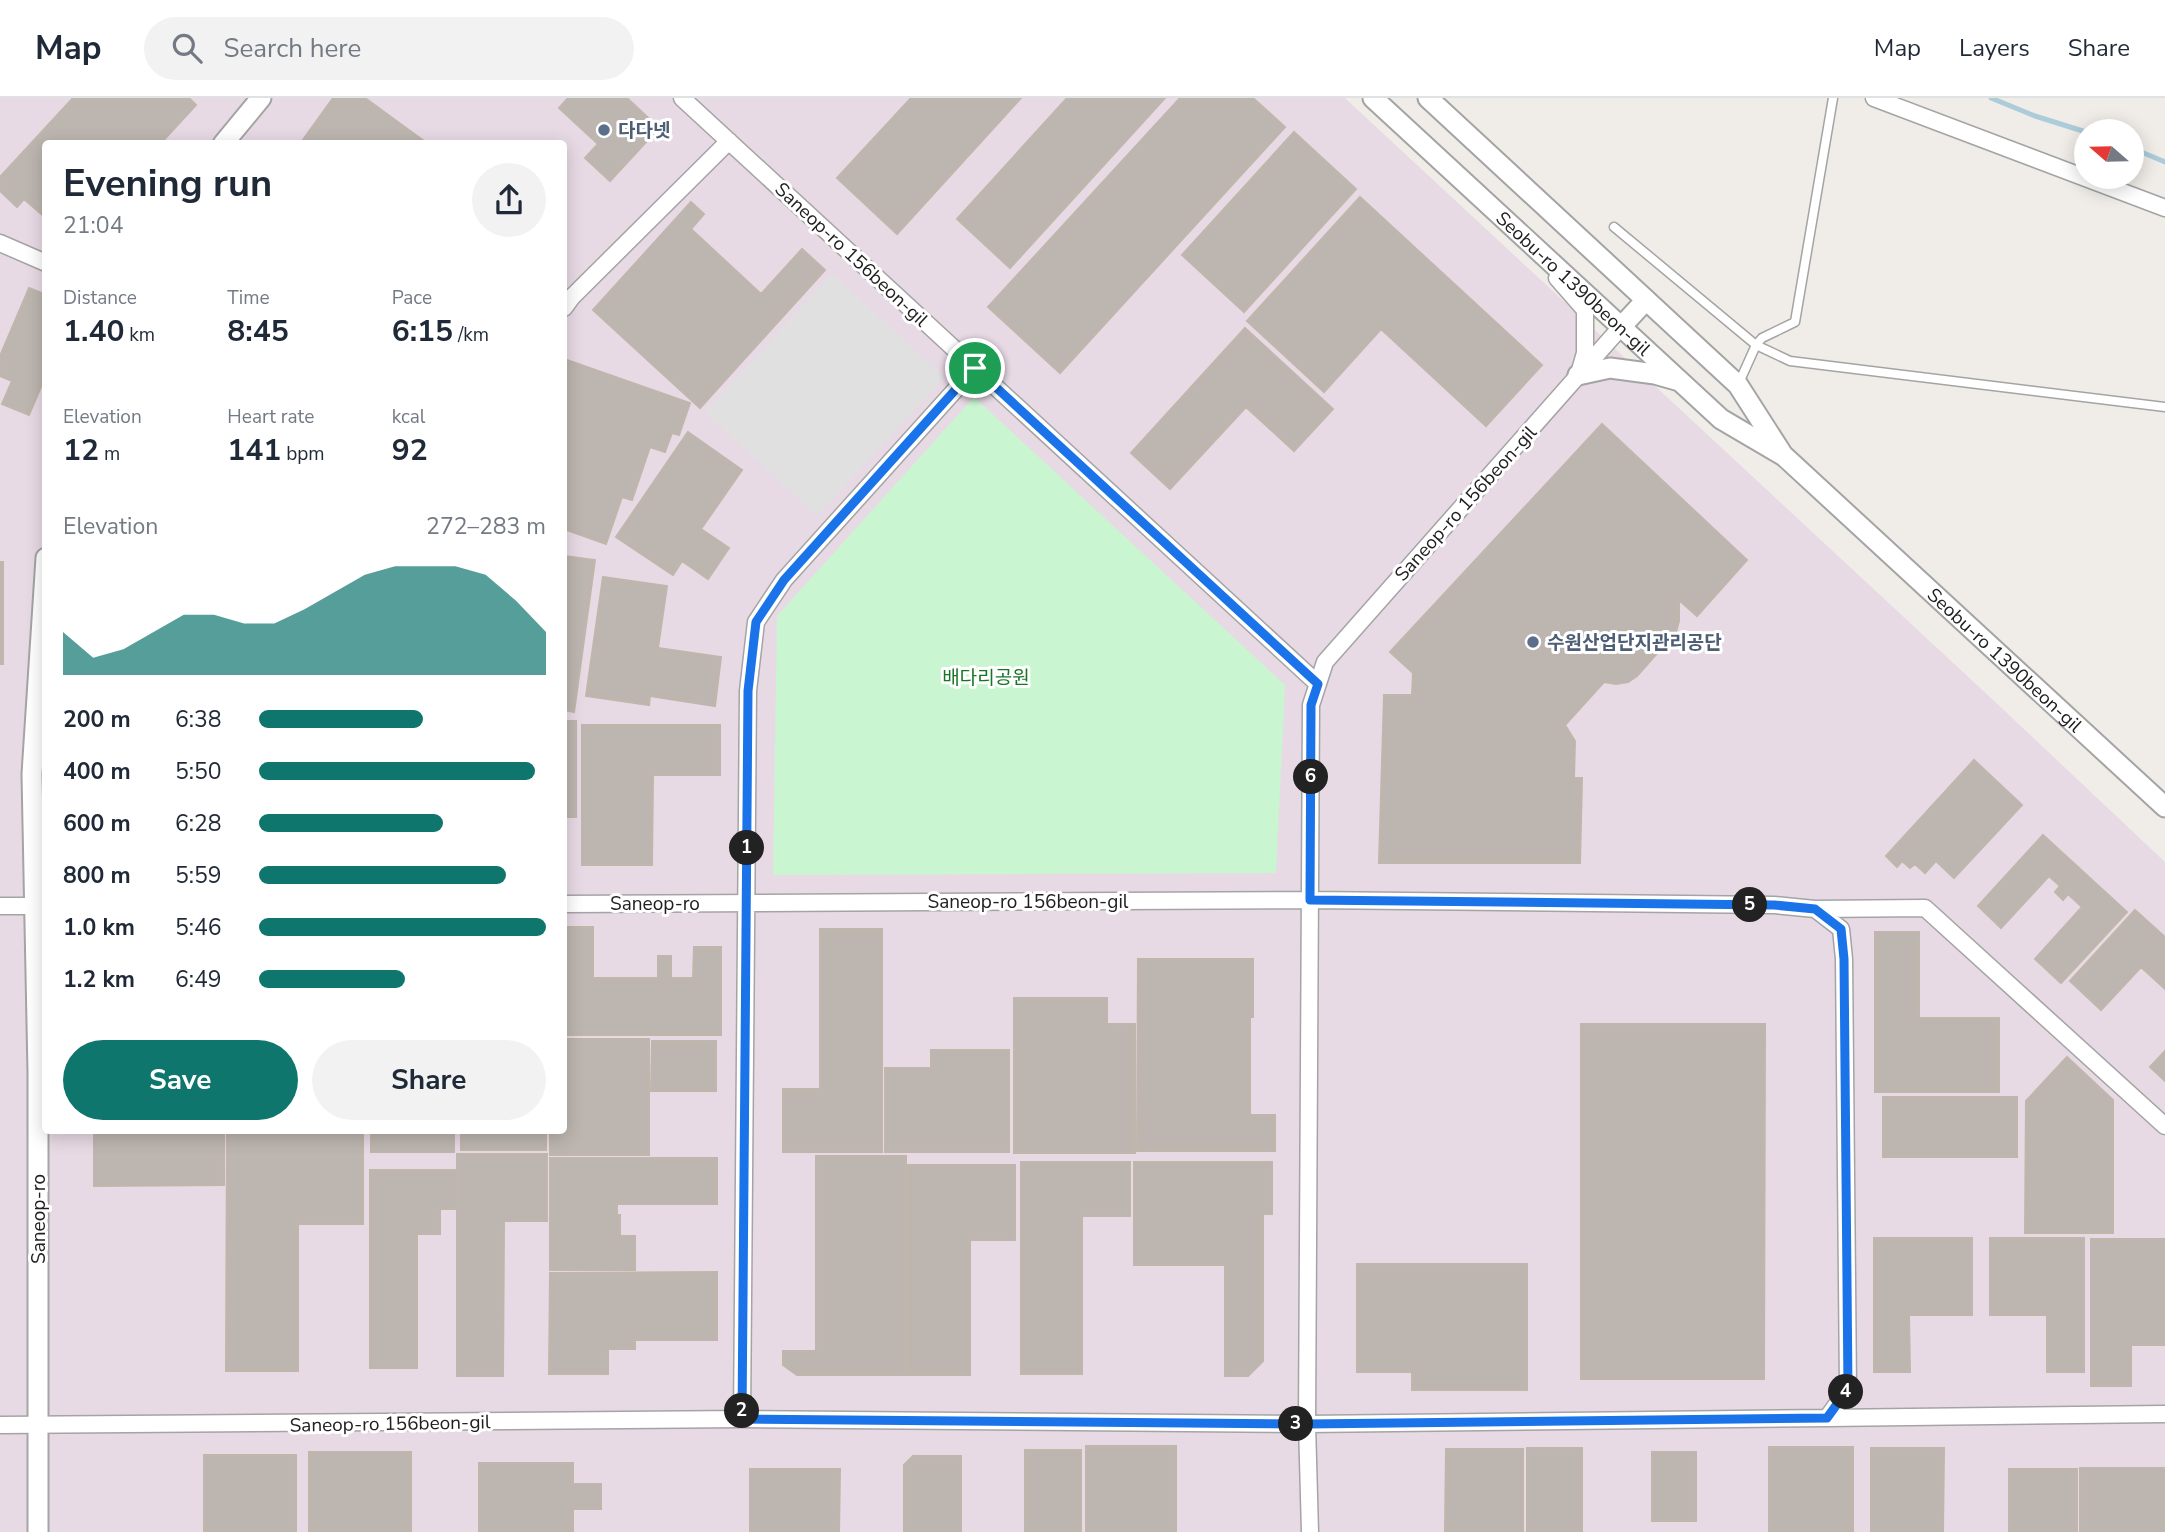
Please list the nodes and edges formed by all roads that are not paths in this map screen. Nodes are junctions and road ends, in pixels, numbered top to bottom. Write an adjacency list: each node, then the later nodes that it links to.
1 (261, 98): 7 (street)
2 (682, 98): 8 (street, Saneop-ro 156beon-gil)
3 (1373, 98): 11 (street, Seobu-ro 1390beon-gil)
4 (1428, 98): 14 (street, Seobu-ro 1390beon-gil)
5 (1833, 98): 17 (lane)
6 (1874, 98): 9 (street)
7 (226, 140)
8 (729, 141): 15 (street); 18 (street, Saneop-ro 156beon-gil)
9 (2165, 208)
10 (1614, 227): 17 (lane)
11 (1514, 228): 16 (street, Seobu-ro 1390beon-gil); 19 (street)
12 (0, 243): 13 (street)
13 (42, 261)
14 (1646, 300): 16 (street); 21 (street, Seobu-ro 1390beon-gil)
15 (567, 304)
16 (1621, 327): 19 (street, Saneop-ro 156beon-gil); 20 (street, Seobu-ro 1390beon-gil)
17 (1756, 345): 21 (lane); 22 (lane)
18 (975, 368): 25 (street, Saneop-ro 156beon-gil); 28 (street)
19 (1578, 376): 20 (street); 25 (street, Saneop-ro 156beon-gil)
20 (1681, 382): 23 (street, Seobu-ro 1390beon-gil)
21 (1738, 385): 23 (street, Seobu-ro 1390beon-gil)
22 (2165, 407)
23 (1784, 456): 26 (street, Seobu-ro 1390beon-gil)
24 (42, 620): 31 (street, Saneop-ro)
25 (1318, 684): 27 (street, Saneop-ro 156beon-gil)
26 (2165, 807)
27 (1310, 900): 28 (street, Saneop-ro 156beon-gil); 32 (street, Saneop-ro 156beon-gil); 37 (street, Saneop-ro 156beon-gil)
28 (746, 903): 29 (street, Saneop-ro); 36 (street)
29 (567, 904)
30 (0, 906): 31 (street)
31 (40, 906): 39 (street, Saneop-ro)
32 (1815, 909): 33 (street, Saneop-ro 156beon-gil); 35 (street)
33 (2165, 1126)
34 (2165, 1413): 35 (street, Saneop-ro 156beon-gil)
35 (1827, 1418): 37 (street, Saneop-ro 156beon-gil)
36 (742, 1419): 37 (street, Saneop-ro 156beon-gil); 39 (street, Saneop-ro 156beon-gil)
37 (1307, 1424): 41 (street)
38 (0, 1425): 39 (street, Saneop-ro 156beon-gil)
39 (39, 1426): 40 (street, Saneop-ro)
40 (38, 1532)
41 (1310, 1532)

